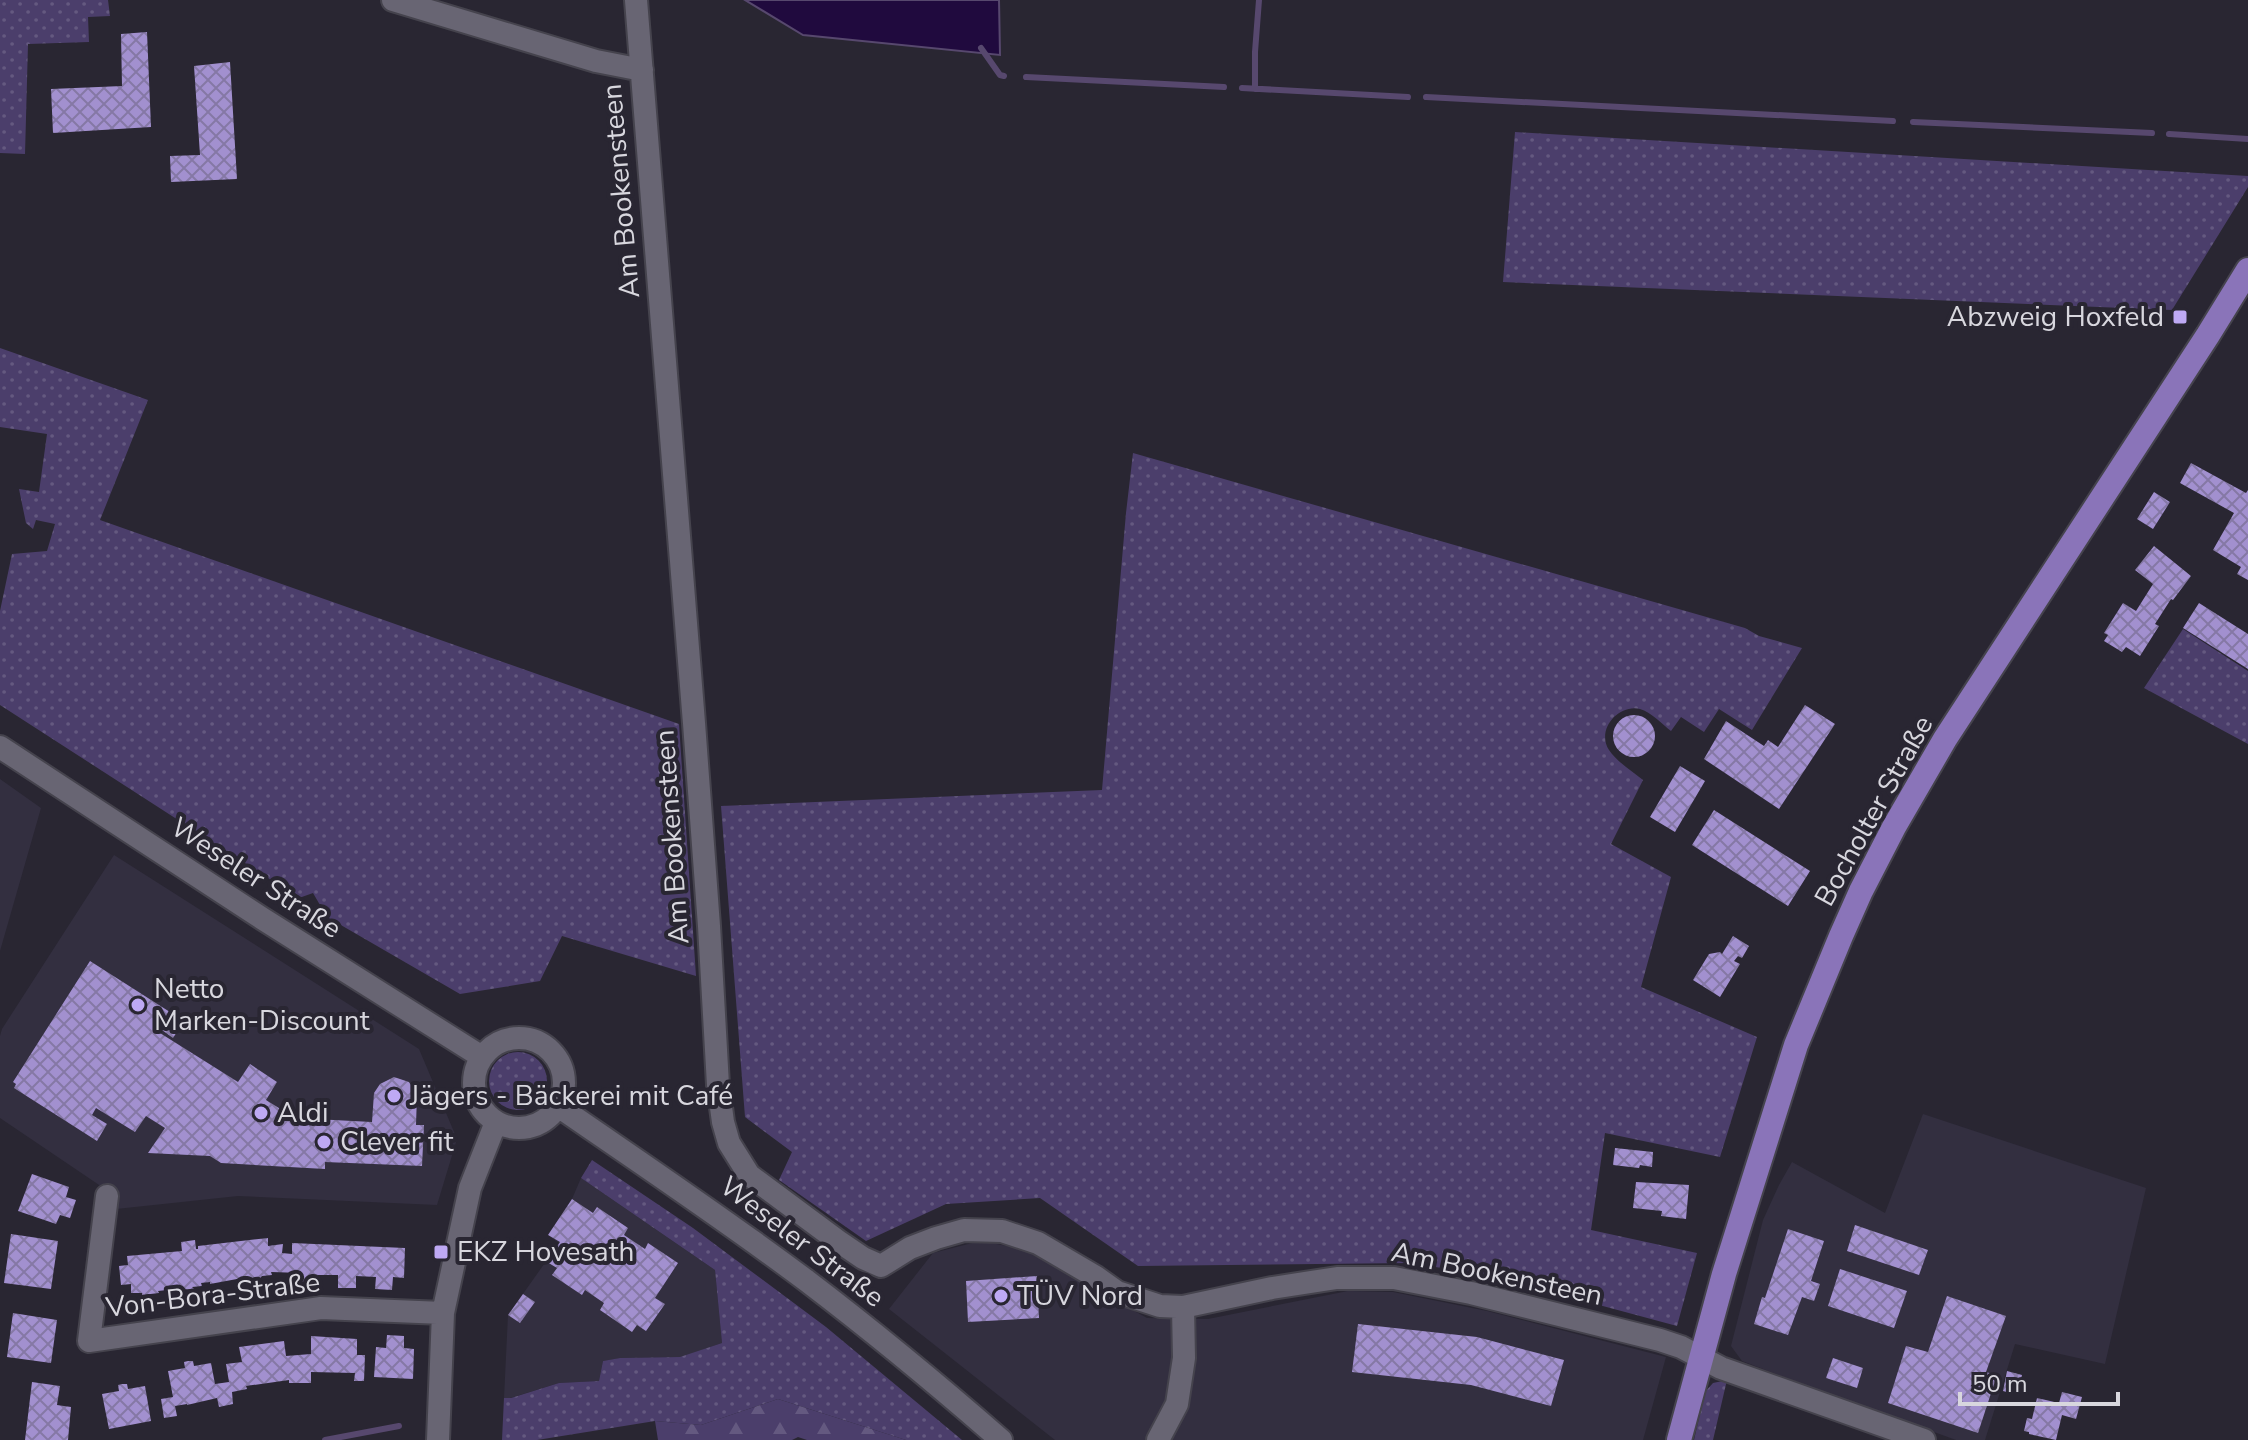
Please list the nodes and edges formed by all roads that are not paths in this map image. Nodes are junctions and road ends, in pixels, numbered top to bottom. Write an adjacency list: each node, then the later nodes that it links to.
1 (393, 0): 3 (street)
2 (636, 0): 3 (street, Am Bookensteen)
3 (642, 70): 10 (street, Am Bookensteen)
4 (2248, 270): 12 (main road, Bocholter Straße)
5 (0, 747): 6 (street, Weseler Straße)
6 (482, 1057): 7 (street); 8 (street)
7 (558, 1106): 8 (street); 14 (street, Weseler Straße)
8 (496, 1122): 11 (street)
9 (107, 1196): 11 (street, Von-Bora-Straße)
10 (1183, 1307): 12 (street, Am Bookensteen); 15 (street)
11 (443, 1313): 13 (street)
12 (1700, 1356): 16 (main road, Bocholter Straße); 17 (street, Am Bookensteen)
13 (438, 1440)
14 (1001, 1440)
15 (1158, 1440)
16 (1679, 1440)
17 (1924, 1440)

